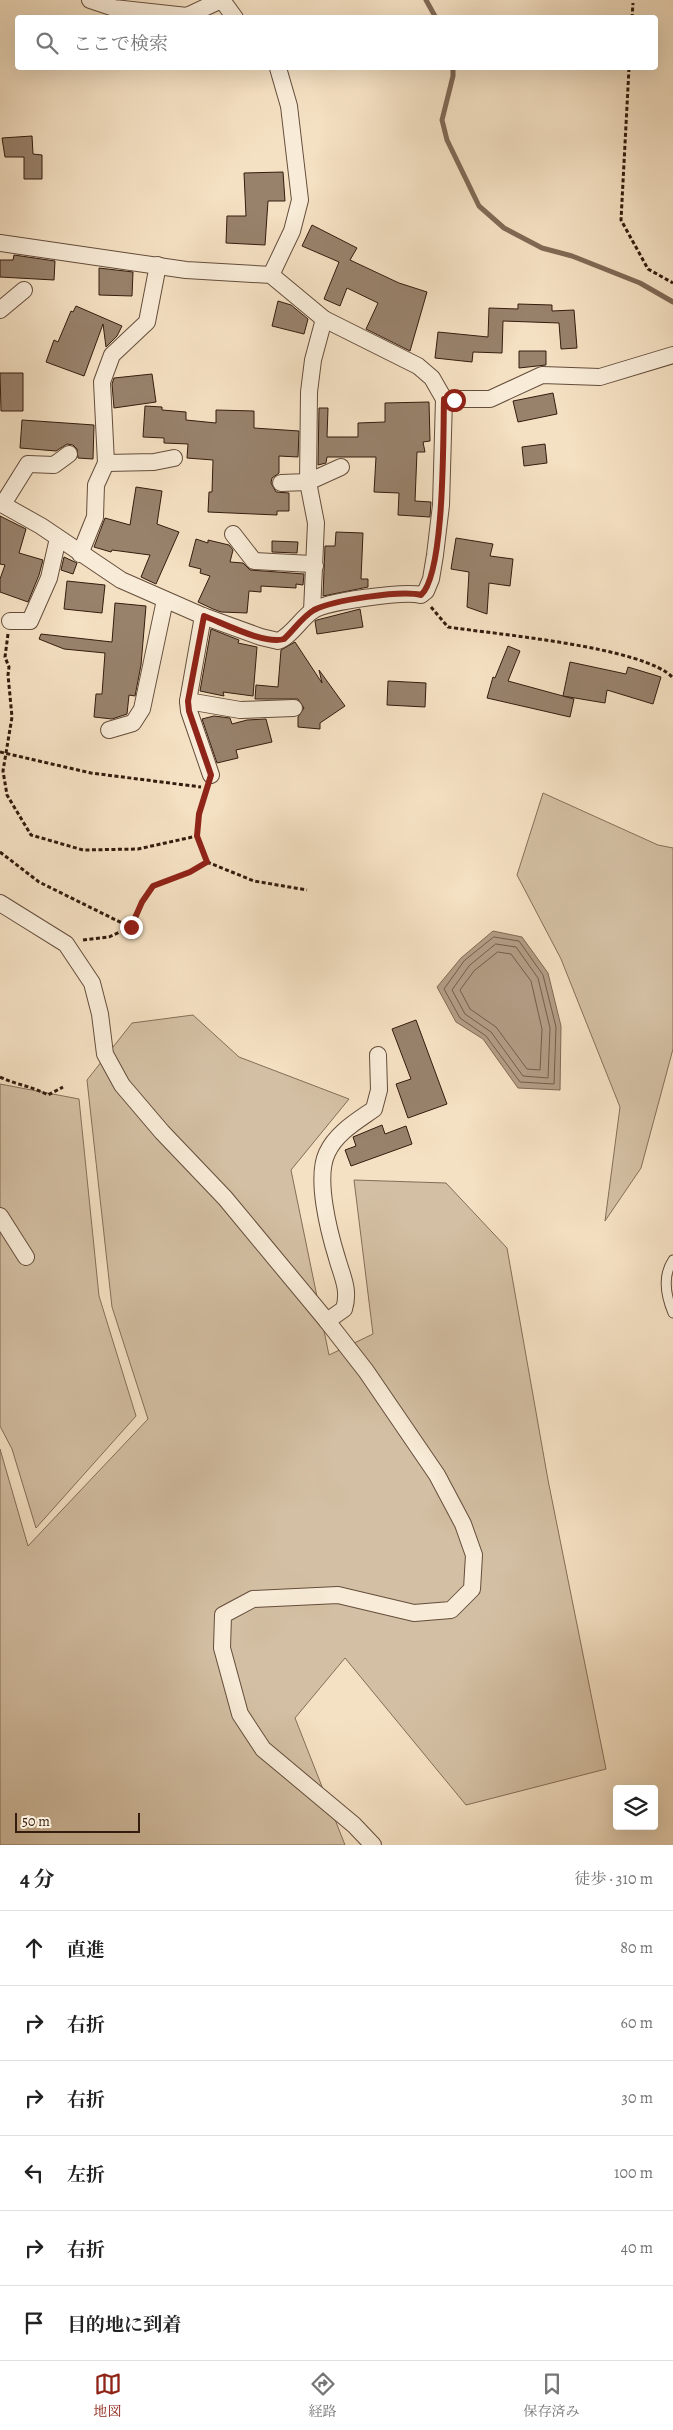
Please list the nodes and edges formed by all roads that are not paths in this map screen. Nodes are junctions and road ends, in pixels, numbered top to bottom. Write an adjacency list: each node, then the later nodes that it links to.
1 (90, 0): 3 (street)
2 (221, 0): 4 (street); 5 (street)
3 (178, 15)
4 (189, 15)
5 (233, 15)
6 (279, 70): 9 (street)
7 (0, 243): 8 (street)
8 (158, 265): 9 (street); 17 (street)
9 (271, 275): 12 (street)
10 (24, 290): 11 (street)
11 (0, 310)
12 (324, 319): 14 (street); 20 (street)
13 (673, 355): 14 (street)
14 (444, 399): 27 (street)
15 (70, 454): 21 (street)
16 (174, 458): 17 (street)
17 (106, 463): 24 (street)
18 (341, 467): 20 (street)
19 (281, 482): 20 (street)
20 (308, 482): 25 (street)
21 (1, 504): 23 (street)
22 (233, 534): 25 (street)
23 (58, 538): 24 (street); 29 (street)
24 (80, 554): 26 (street)
25 (315, 566): 27 (street)
26 (165, 600): 28 (street); 32 (street)
27 (312, 611): 28 (street)
28 (204, 616): 30 (street)
29 (10, 621)
30 (188, 701): 31 (street); 33 (street)
31 (294, 708)
32 (109, 730)
33 (209, 782)
34 (0, 903): 40 (street)
35 (378, 1055): 40 (street)
36 (0, 1216): 37 (street)
37 (26, 1257)
38 (673, 1260): 39 (lane)
39 (673, 1313)
40 (327, 1321): 41 (street)
41 (373, 1845)

